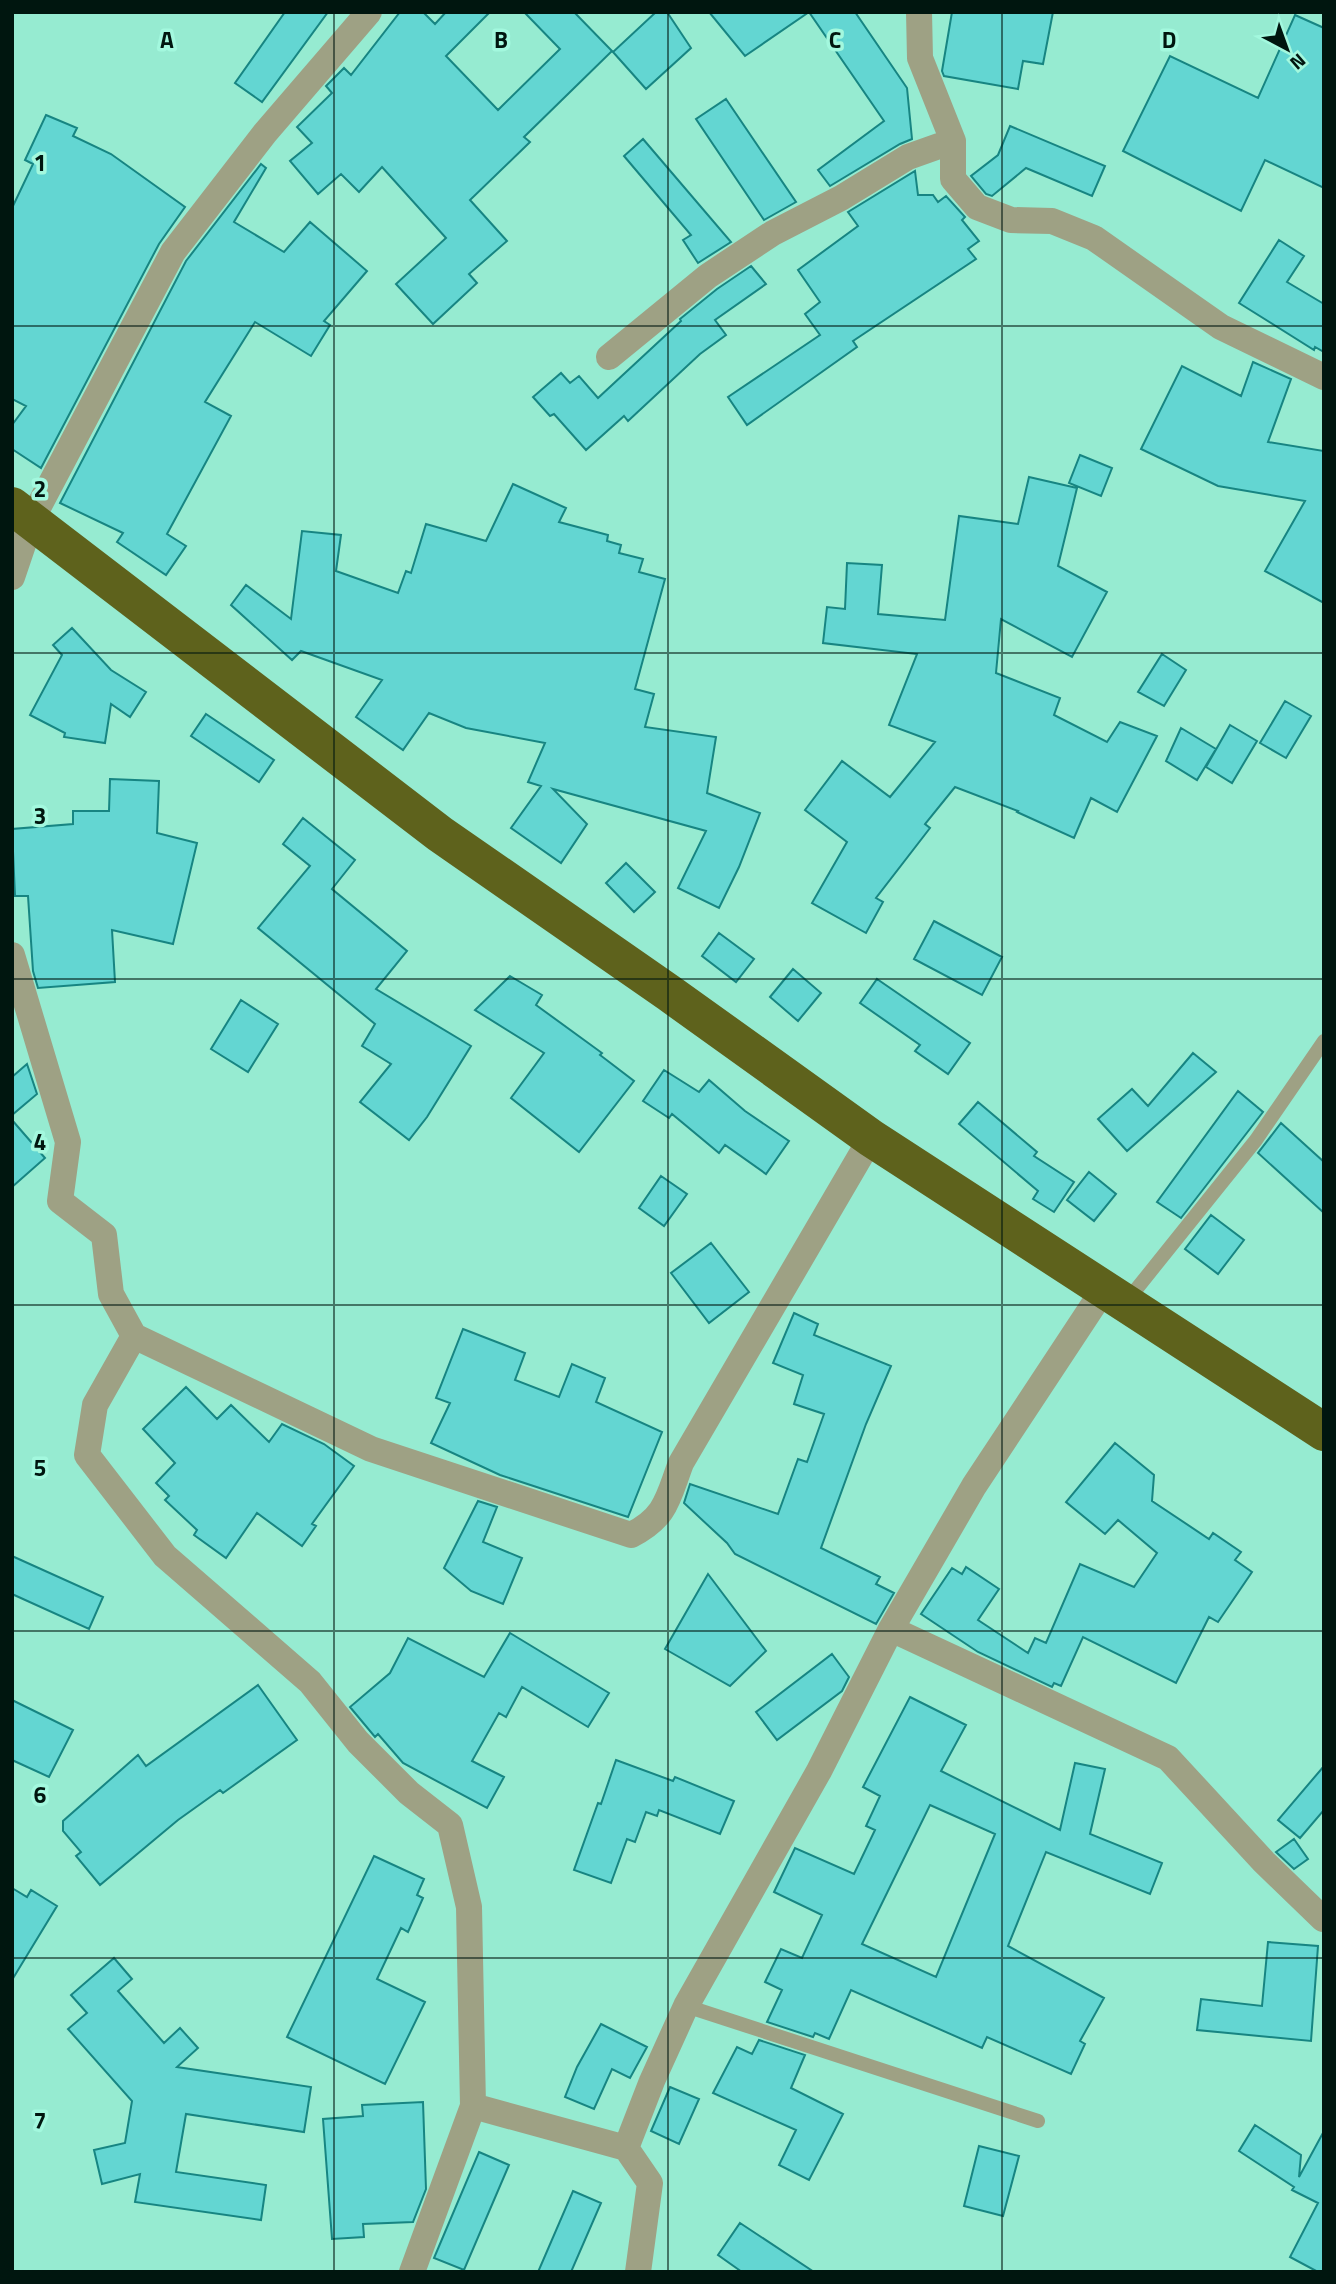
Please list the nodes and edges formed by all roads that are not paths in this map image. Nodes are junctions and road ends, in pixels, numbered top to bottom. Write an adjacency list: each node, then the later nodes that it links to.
1 (369, 12): 6 (street)
2 (919, 12): 3 (street)
3 (953, 141): 4 (street); 5 (street)
4 (610, 357)
5 (1324, 377)
6 (22, 513): 7 (street); 10 (highway)
7 (12, 577)
8 (12, 955): 12 (street)
9 (1324, 1041): 11 (lane)
10 (871, 1138): 11 (highway); 12 (street)
11 (1115, 1295): 13 (highway); 14 (street)
12 (134, 1336): 17 (street)
13 (1324, 1432)
14 (891, 1629): 15 (street); 16 (street)
15 (1323, 1919)
16 (686, 2006): 18 (lane); 19 (street)
17 (473, 2106): 19 (street); 20 (street)
18 (1038, 2121)
19 (626, 2148): 21 (street)
20 (412, 2272)
21 (638, 2272)

